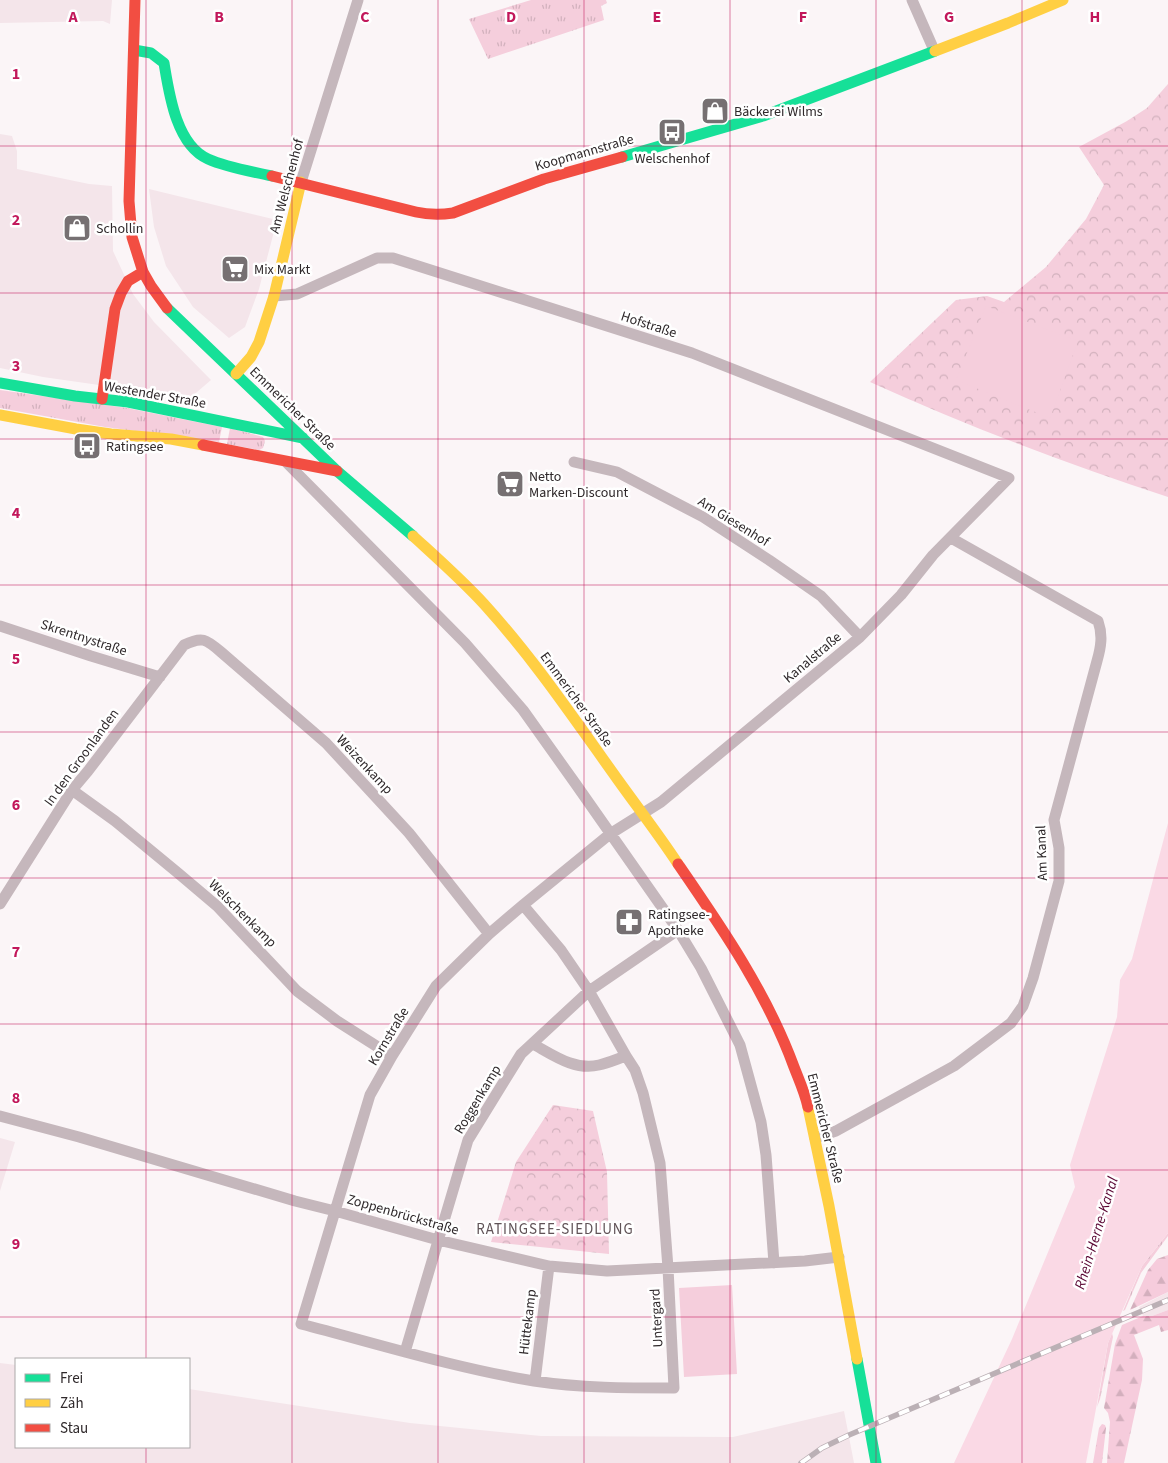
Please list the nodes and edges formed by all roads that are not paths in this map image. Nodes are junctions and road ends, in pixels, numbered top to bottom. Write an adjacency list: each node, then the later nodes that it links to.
1 (135, 0): 5 (main road, Emmericher Straße)
2 (358, 0): 7 (street, Am Welschenhof)
3 (912, 0): 6 (street)
4 (1063, 0): 6 (main road, Koopmannstraße)
5 (134, 50): 7 (main road, Koopmannstraße); 8 (main road, Emmericher Straße)
6 (934, 50): 7 (main road, Koopmannstraße)
7 (301, 182): 9 (main road, Am Welschenhof)
8 (143, 272): 10 (main road, Emmericher Straße); 12 (main road)
9 (274, 296): 10 (main road, Am Welschenhof); 18 (street, Hofstraße)
10 (236, 374): 14 (main road, Emmericher Straße)
11 (0, 383): 12 (main road, Westender Straße)
12 (102, 399): 14 (main road, Westender Straße)
13 (0, 415): 15 (main road)
14 (303, 438): 15 (main road); 16 (main road, Emmericher Straße)
15 (284, 461): 16 (main road); 19 (street)
16 (322, 462): 19 (street); 26 (main road, Emmericher Straße)
17 (574, 462): 22 (street, Am Giesenhof)
18 (1009, 478): 20 (street, Kanalstraße)
19 (312, 487): 27 (street)
20 (951, 538): 22 (street, Kanalstraße); 37 (street, Am Kanal)
21 (0, 626): 24 (street, Skrentnystraße)
22 (860, 637): 26 (street, Kanalstraße)
23 (197, 639): 24 (street, In den Groonlanden); 31 (street, Weizenkamp)
24 (160, 677): 25 (street, In den Groonlanden)
25 (72, 790): 28 (street, In den Groonlanden); 34 (street, Welschenkamp)
26 (642, 814): 27 (street, Kanalstraße); 37 (main road, Emmericher Straße)
27 (610, 834): 29 (street, Kornstraße); 30 (street)
28 (0, 904)
29 (523, 905): 31 (street, Kornstraße); 32 (street, Untergard)
30 (678, 930): 32 (street, Roggenkamp); 41 (street)
31 (489, 934): 34 (street, Kornstraße)
32 (589, 991): 33 (street, Roggenkamp); 35 (street, Untergard)
33 (533, 1044): 35 (street); 39 (street, Roggenkamp)
34 (392, 1056): 38 (street, Kornstraße)
35 (626, 1056): 43 (street, Untergard)
36 (0, 1116): 38 (street, Zoppenbrückstraße)
37 (815, 1138): 40 (main road, Emmericher Straße)
38 (335, 1211): 39 (street, Zoppenbrückstraße); 44 (street, Kornstraße)
39 (438, 1240): 42 (street, Zoppenbrückstraße); 45 (street, Roggenkamp)
40 (839, 1257): 41 (street, Zoppenbrückstraße); 47 (main road, Emmericher Straße)
41 (774, 1263): 43 (street, Zoppenbrückstraße)
42 (549, 1266): 43 (street, Zoppenbrückstraße); 46 (street, Hüttekamp)
43 (668, 1268): 46 (street, Untergard)
44 (301, 1324): 45 (street, Untergard)
45 (405, 1352): 46 (street, Untergard)
46 (535, 1381)
47 (876, 1463)

